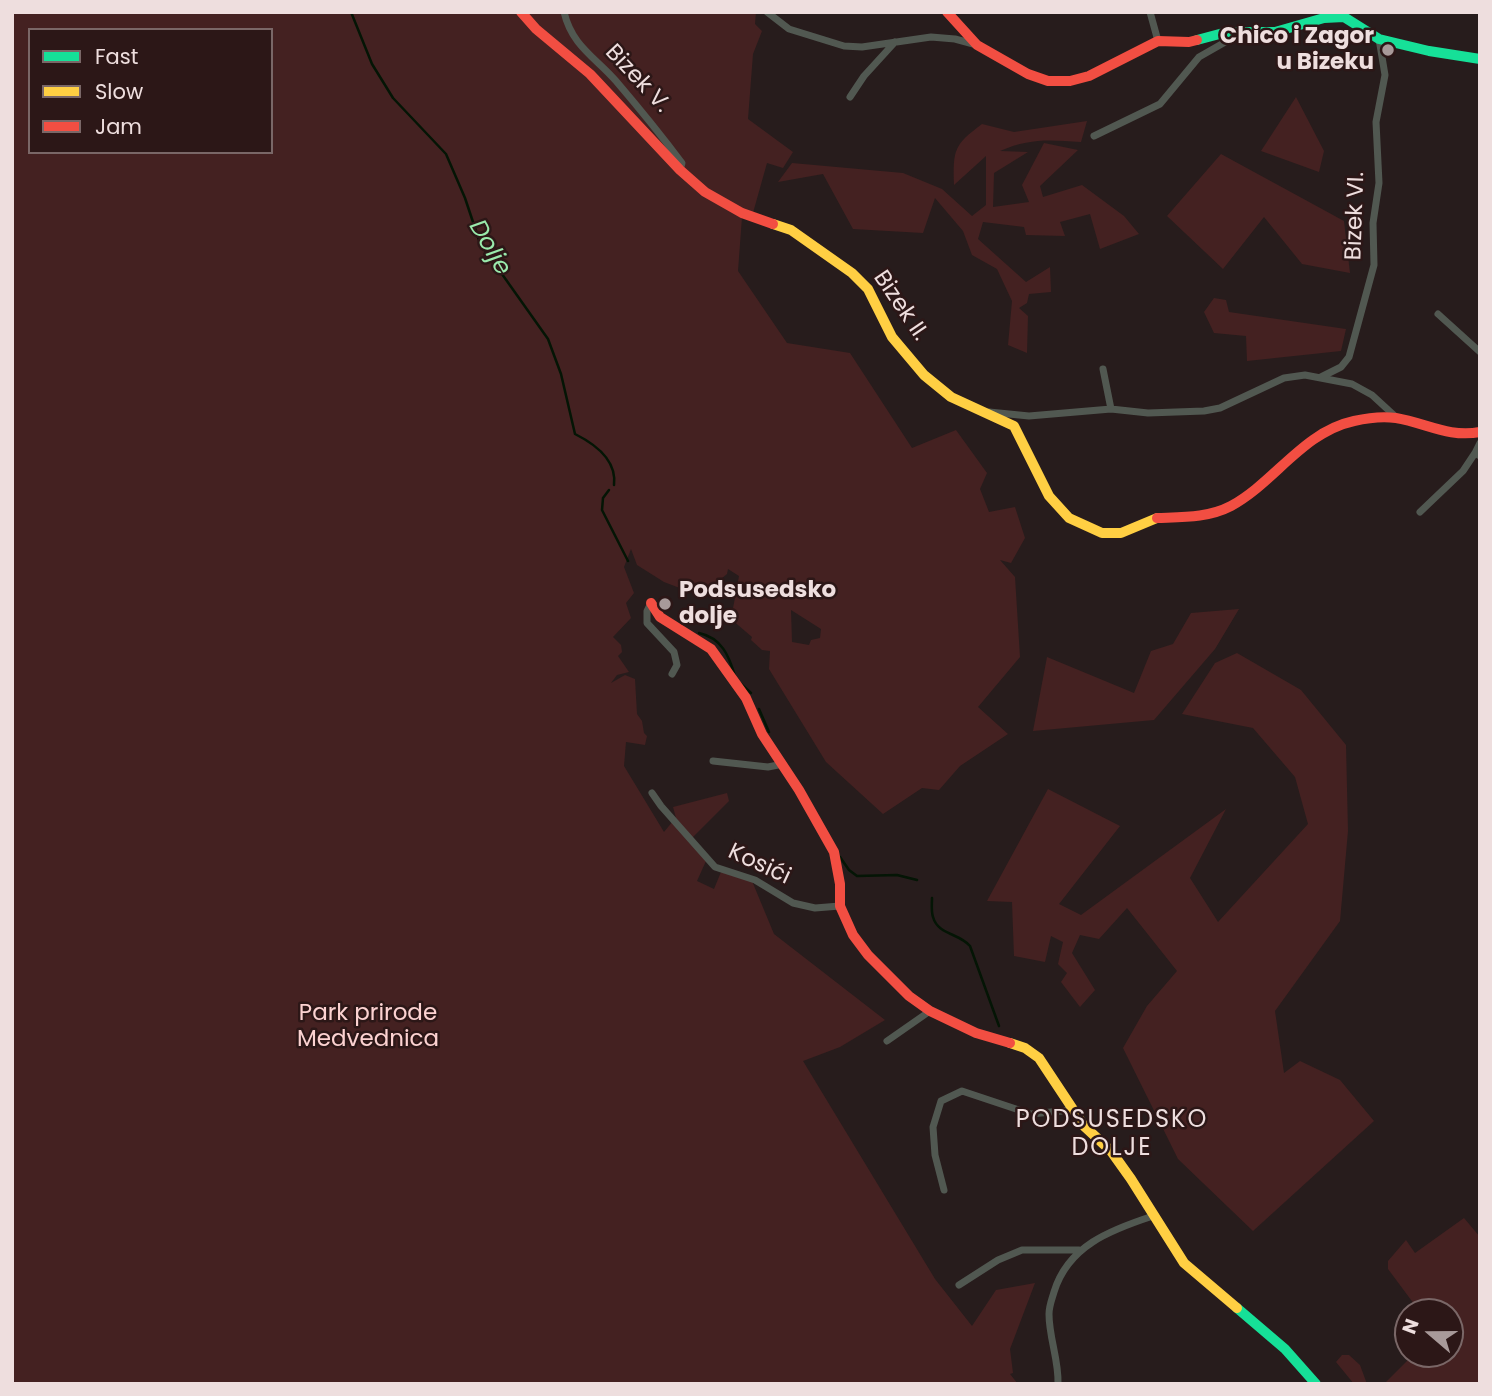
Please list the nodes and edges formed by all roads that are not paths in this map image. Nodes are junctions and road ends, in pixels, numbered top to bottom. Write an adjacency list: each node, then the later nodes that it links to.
1 (521, 12): 15 (street, Bizek II.)
2 (564, 12): 15 (street, Bizek V.)
3 (767, 12): 9 (street)
4 (947, 12): 11 (street)
5 (1150, 12): 10 (street)
6 (1343, 15): 7 (street); 8 (street)
7 (1244, 31): 10 (street); 14 (street)
8 (1380, 40): 12 (street); 19 (street, Bizek VI.)
9 (896, 41): 11 (street); 13 (street)
10 (1158, 41): 11 (street)
11 (977, 45)
12 (1480, 59)
13 (850, 97)
14 (1094, 136)
15 (680, 170): 21 (street, Bizek II.)
16 (1438, 314): 17 (street)
17 (1480, 352)
18 (1103, 369): 20 (street)
19 (1320, 377): 20 (street); 22 (street)
20 (1111, 409): 21 (street)
21 (984, 411): 22 (street, Bizek II.)
22 (1396, 418): 23 (street, Bizek II.)
23 (1480, 432)
24 (1480, 443): 25 (street)
25 (1477, 454): 26 (street)
26 (1420, 512)
27 (651, 603): 28 (street); 30 (street)
28 (672, 674)
29 (713, 761): 30 (street)
30 (783, 764): 32 (street)
31 (652, 793): 32 (street, Kosići)
32 (840, 906): 33 (street)
33 (930, 1011): 34 (street); 35 (street)
34 (887, 1041)
35 (1072, 1110): 36 (street); 37 (street)
36 (944, 1191)
37 (1153, 1216): 38 (street); 41 (street)
38 (1079, 1250): 39 (street); 40 (street)
39 (959, 1285)
40 (1058, 1384)
41 (1317, 1384)

